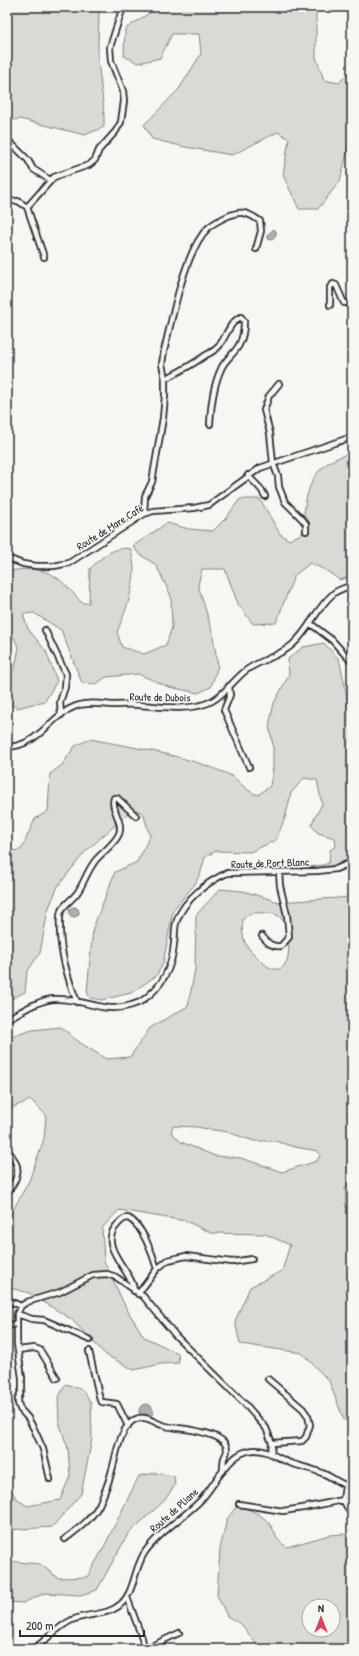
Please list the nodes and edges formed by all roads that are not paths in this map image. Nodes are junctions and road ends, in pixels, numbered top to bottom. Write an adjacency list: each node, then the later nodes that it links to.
1 (123, 7): 3 (street)
2 (7, 139): 3 (street)
3 (50, 180): 5 (street)
4 (7, 201): 5 (street)
5 (27, 207): 7 (street)
6 (256, 249): 10 (street)
7 (44, 258)
8 (352, 301): 9 (street)
9 (330, 305)
10 (165, 379): 12 (street); 17 (street)
11 (279, 384): 14 (street)
12 (210, 424)
13 (352, 437): 14 (street, Route de Mare Café)
14 (273, 463): 15 (street, Route de Mare Café); 18 (street)
15 (248, 475): 16 (street); 17 (street, Route de Mare Café)
16 (265, 496)
17 (144, 514): 19 (street, Route de Mare Café)
18 (306, 531)
19 (7, 558)
20 (352, 585): 21 (street, Route de Dubois)
21 (310, 624): 23 (street); 24 (street, Route de Dubois)
22 (45, 630): 25 (street)
23 (349, 659)
24 (229, 686): 25 (street, Route de Dubois); 27 (street)
25 (62, 715): 26 (street, Route de Dubois)
26 (7, 747)
27 (249, 767)
28 (136, 816): 32 (street)
29 (352, 862): 30 (street, Route de Port Blanc)
30 (279, 872): 31 (street); 32 (street, Route de Port Blanc)
31 (262, 936)
32 (77, 1002): 33 (street, Route de Port Blanc)
33 (7, 1018)
34 (7, 1150): 35 (street)
35 (7, 1193)
36 (252, 1259): 37 (street)
37 (157, 1269): 38 (street); 38 (street)
38 (136, 1292): 40 (street); 50 (street)
39 (7, 1300): 40 (street)
40 (21, 1306): 41 (street)
41 (17, 1314): 42 (street); 44 (street)
42 (16, 1323): 43 (street); 45 (street)
43 (7, 1327)
44 (90, 1340)
45 (18, 1350): 47 (street); 53 (street)
46 (89, 1351): 49 (street)
47 (57, 1378)
48 (268, 1379): 50 (street)
49 (128, 1426): 52 (street); 58 (street)
50 (272, 1443): 51 (street)
51 (271, 1454): 52 (street, Route de Pliane); 54 (street, Route de Pliane)
52 (223, 1471): 59 (street, Route de Pliane)
53 (50, 1479)
54 (349, 1487): 55 (street)
55 (343, 1500): 56 (street); 57 (street)
56 (239, 1504)
57 (352, 1515)
58 (65, 1539)
59 (127, 1597): 61 (street); 62 (street)
60 (179, 1633): 62 (street)
61 (34, 1649)
62 (145, 1649)

